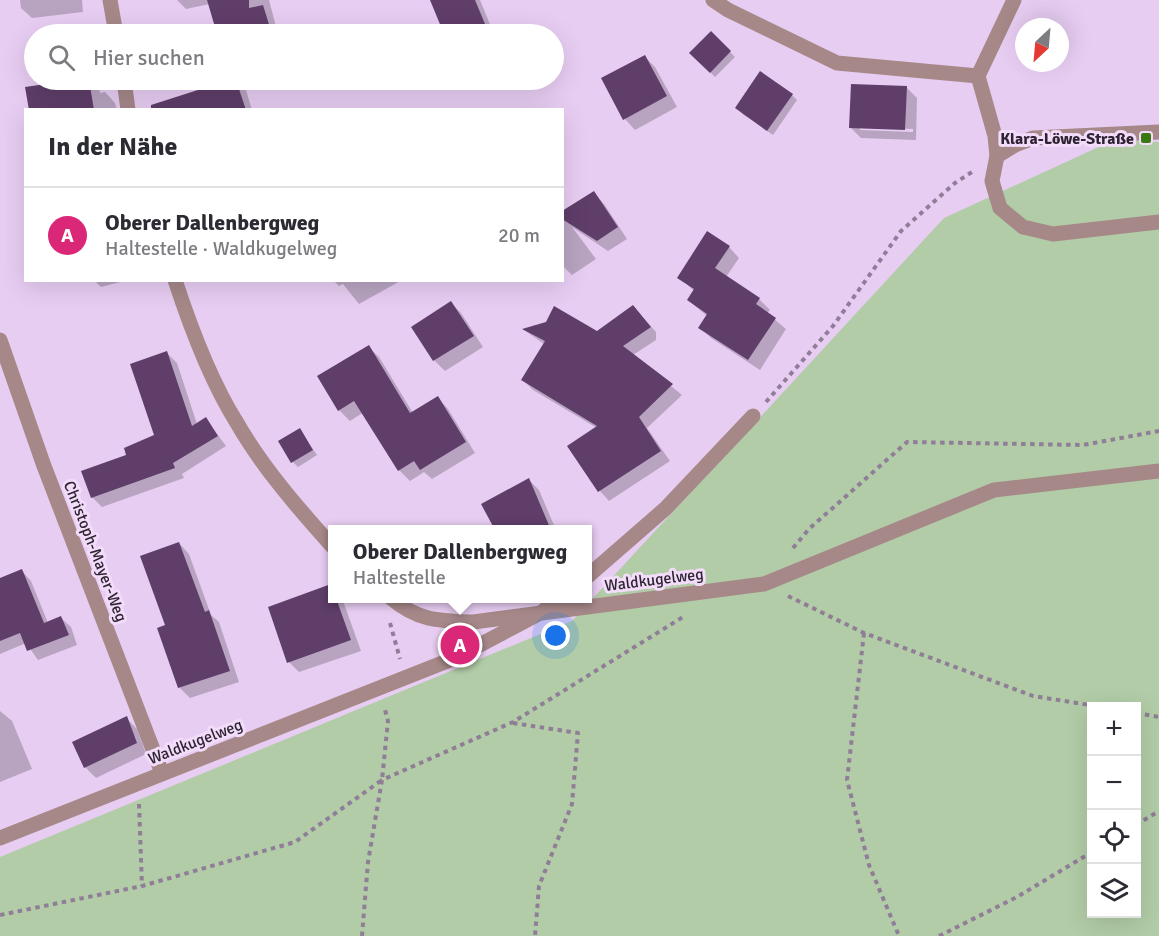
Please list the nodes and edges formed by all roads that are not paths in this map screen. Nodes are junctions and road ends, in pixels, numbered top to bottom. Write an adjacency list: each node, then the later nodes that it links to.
1 (110, 0): 4 (street)
2 (713, 0): 5 (street)
3 (1014, 0): 5 (street)
4 (114, 24)
5 (978, 76): 9 (street)
6 (125, 90): 7 (street)
7 (128, 108)
8 (1159, 132): 9 (street)
9 (998, 156): 10 (street)
10 (1159, 222)
11 (176, 282): 15 (street)
12 (0, 340): 20 (street, Christoph-Mayer-Weg)
13 (753, 416): 16 (street)
14 (1159, 471): 19 (street, Waldkugelweg)
15 (328, 541)
16 (592, 573)
17 (396, 603): 19 (street)
18 (553, 603): 19 (street)
19 (542, 612): 20 (street, Waldkugelweg)
20 (162, 773): 21 (street, Waldkugelweg)
21 (0, 838)

